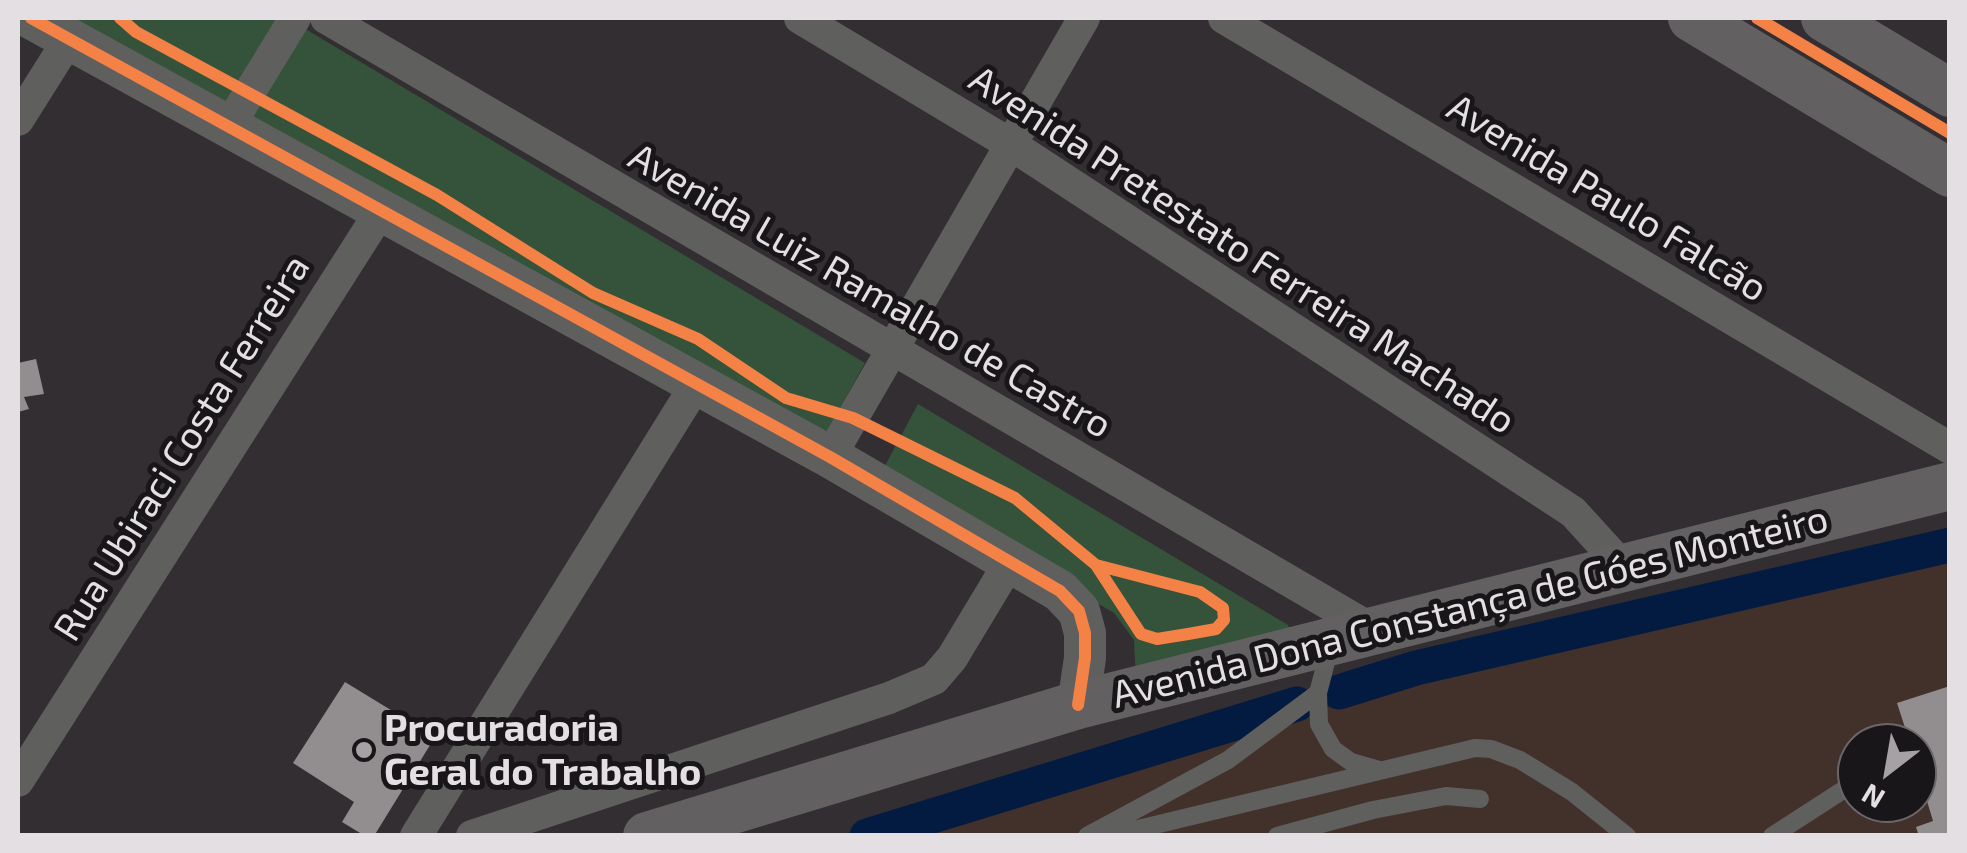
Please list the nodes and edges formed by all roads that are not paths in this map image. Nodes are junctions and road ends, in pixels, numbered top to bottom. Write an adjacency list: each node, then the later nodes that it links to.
1 (31, 18): 9 (street)
2 (295, 18): 12 (street)
3 (326, 18): 16 (street, Avenida Luiz Ramalho de Castro)
4 (800, 18): 13 (street, Avenida Pretestato Ferreira Machado)
5 (1084, 18): 13 (street)
6 (1224, 18): 18 (street, Avenida Paulo Falcão)
7 (1692, 18): 14 (main road)
8 (1825, 18): 10 (main road)
9 (69, 40): 11 (street); 12 (street)
10 (1950, 93)
11 (18, 120)
12 (229, 126): 15 (street)
13 (1010, 144): 16 (street); 22 (street, Avenida Pretestato Ferreira Machado)
14 (1950, 173)
15 (382, 209): 17 (street); 27 (street, Rua Ubiraci Costa Ferreira)
16 (892, 352): 19 (street); 23 (street, Avenida Luiz Ramalho de Castro)
17 (696, 383): 19 (street); 28 (street)
18 (1950, 448)
19 (830, 456): 21 (street)
20 (1950, 486): 22 (main road, Avenida Dona Constança de Góes Monteiro)
21 (1011, 560): 25 (street); 33 (street)
22 (1624, 568): 23 (main road, Avenida Dona Constança de Góes Monteiro)
23 (1353, 637): 24 (lane); 25 (main road, Avenida Dona Constança de Góes Monteiro)
24 (1318, 693): 26 (lane); 35 (lane)
25 (1078, 705): 34 (main road, Avenida Dona Constança de Góes Monteiro)
26 (1382, 770): 36 (lane); 38 (lane)
27 (18, 781)
28 (444, 790): 31 (street); 32 (street)
29 (1837, 793): 39 (lane)
30 (1480, 799): 37 (lane)
31 (416, 836)
32 (454, 836)
33 (472, 836)
34 (647, 836)
35 (1087, 836)
36 (1110, 836)
37 (1277, 836)
38 (1627, 836)
39 (1772, 836)

